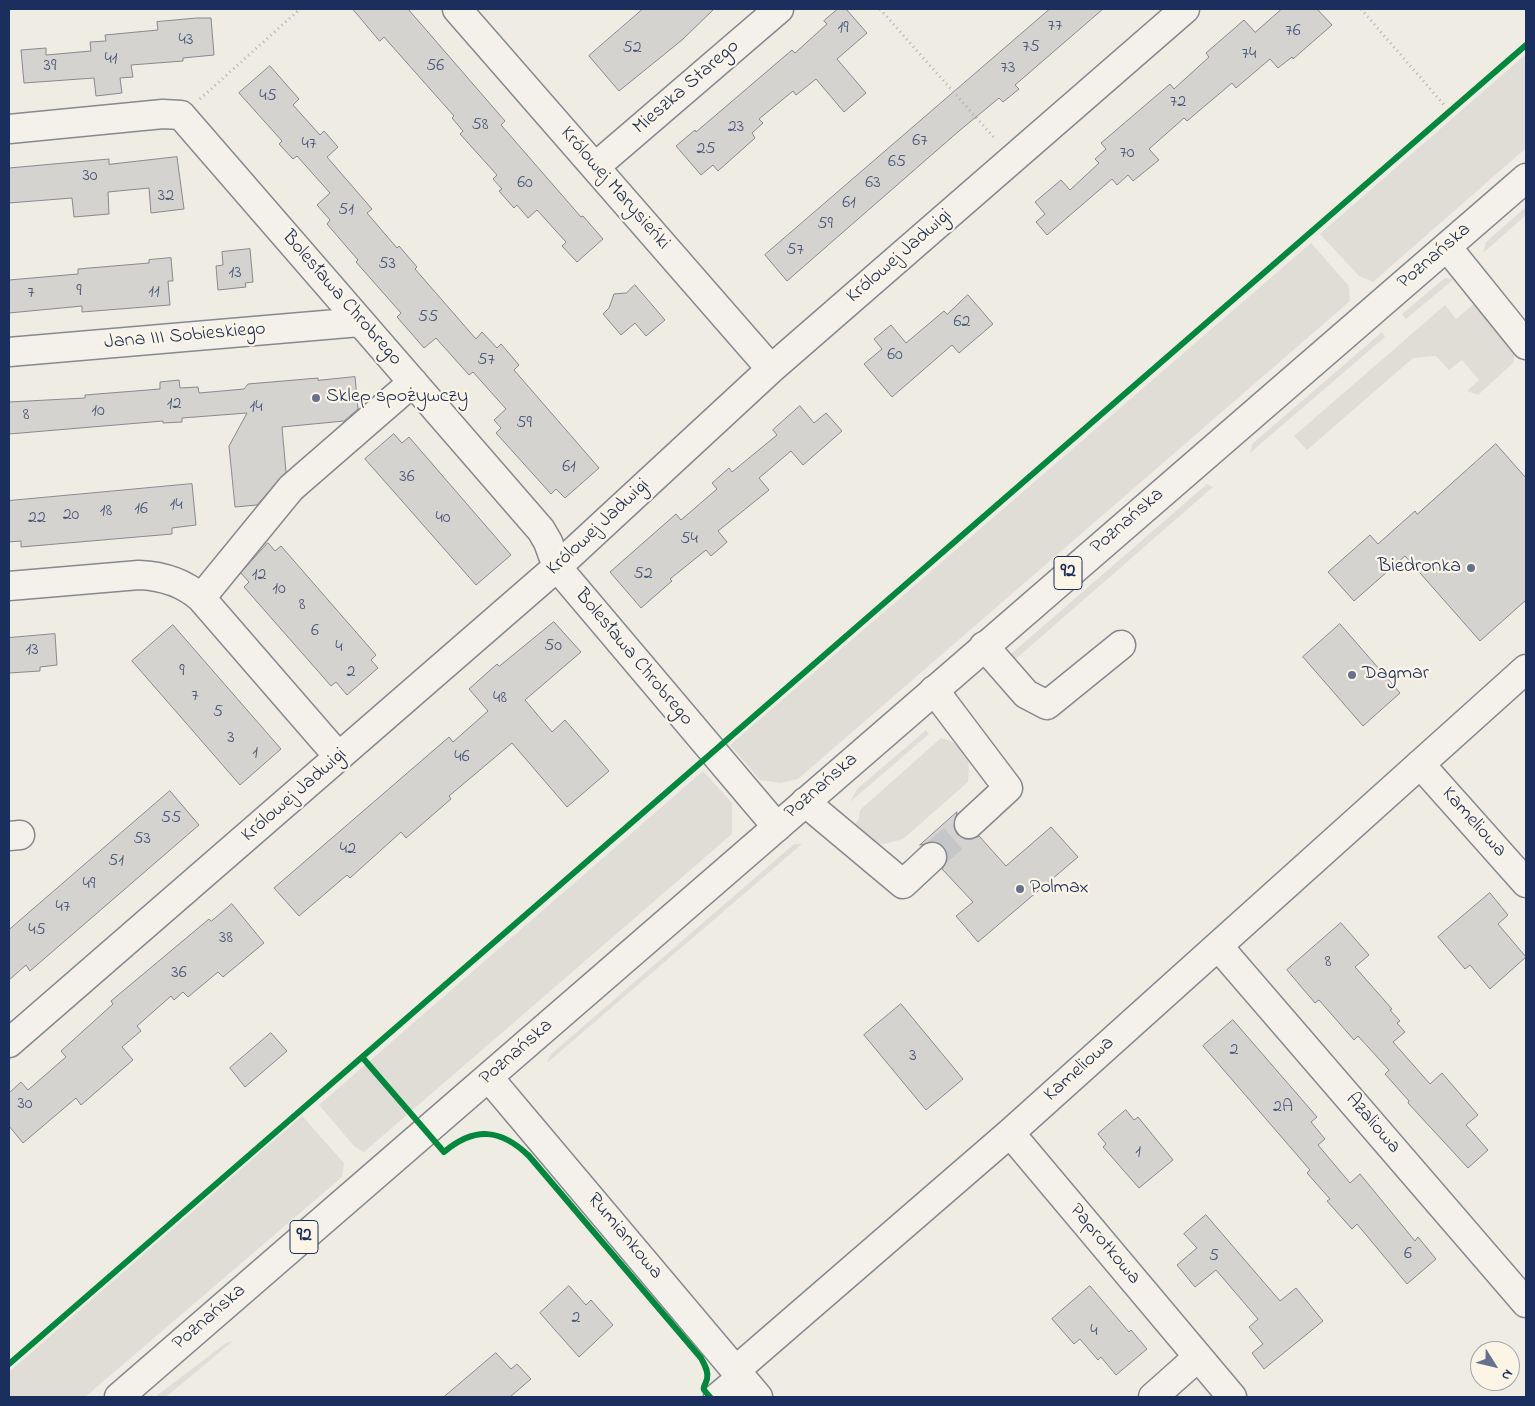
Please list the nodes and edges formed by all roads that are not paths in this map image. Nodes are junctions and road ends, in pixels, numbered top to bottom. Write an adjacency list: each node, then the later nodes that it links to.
1 (458, 9): 5 (street, Królowej Marysieńki)
2 (779, 9): 5 (street, Mieszka Starego)
3 (1185, 9): 11 (street, Królowej Jadwigi)
4 (9, 129): 8 (street, Bolesława Chrobrego)
5 (595, 167): 11 (street, Królowej Marysieńki)
6 (1526, 178): 7 (street, Poznańska / 92)
7 (1446, 247): 9 (street); 17 (street, Poznańska / 92)
8 (360, 322): 10 (street, Jana III Sobieskiego); 12 (street, Bolesława Chrobrego)
9 (1526, 345)
10 (9, 352)
11 (771, 369): 13 (street, Królowej Jadwigi)
12 (412, 382): 13 (street, Bolesława Chrobrego); 15 (street)
13 (557, 567): 20 (street, Królowej Jadwigi); 24 (street, Bolesława Chrobrego)
14 (9, 586): 15 (street)
15 (201, 598): 20 (street)
16 (1121, 645): 17 (street)
17 (984, 646): 19 (street, Poznańska / 92)
18 (1526, 669): 21 (street, Kameliowa)
19 (934, 690): 22 (street, Poznańska / 92); 23 (street)
20 (339, 757): 28 (street, Królowej Jadwigi)
21 (1420, 764): 26 (street, Kameliowa); 27 (street, Kameliowa)
22 (805, 802): 24 (street, Poznańska / 92); 25 (street)
23 (969, 824)
24 (777, 827): 29 (street, Poznańska / 92)
25 (932, 857)
26 (1526, 883)
27 (1218, 946): 30 (street, Kameliowa); 31 (street, Azaliowa)
28 (9, 1043)
29 (489, 1078): 33 (street, Rumiankowa); 34 (street, Poznańska / 92)
30 (1010, 1134): 32 (street, Paprotkowa); 33 (street, Kameliowa)
31 (1526, 1303)
32 (1198, 1357): 36 (street); 37 (street, Paprotkowa)
33 (745, 1382): 35 (street, Kameliowa)
34 (119, 1397)
35 (718, 1397)
36 (1152, 1397)
37 (1232, 1397)

